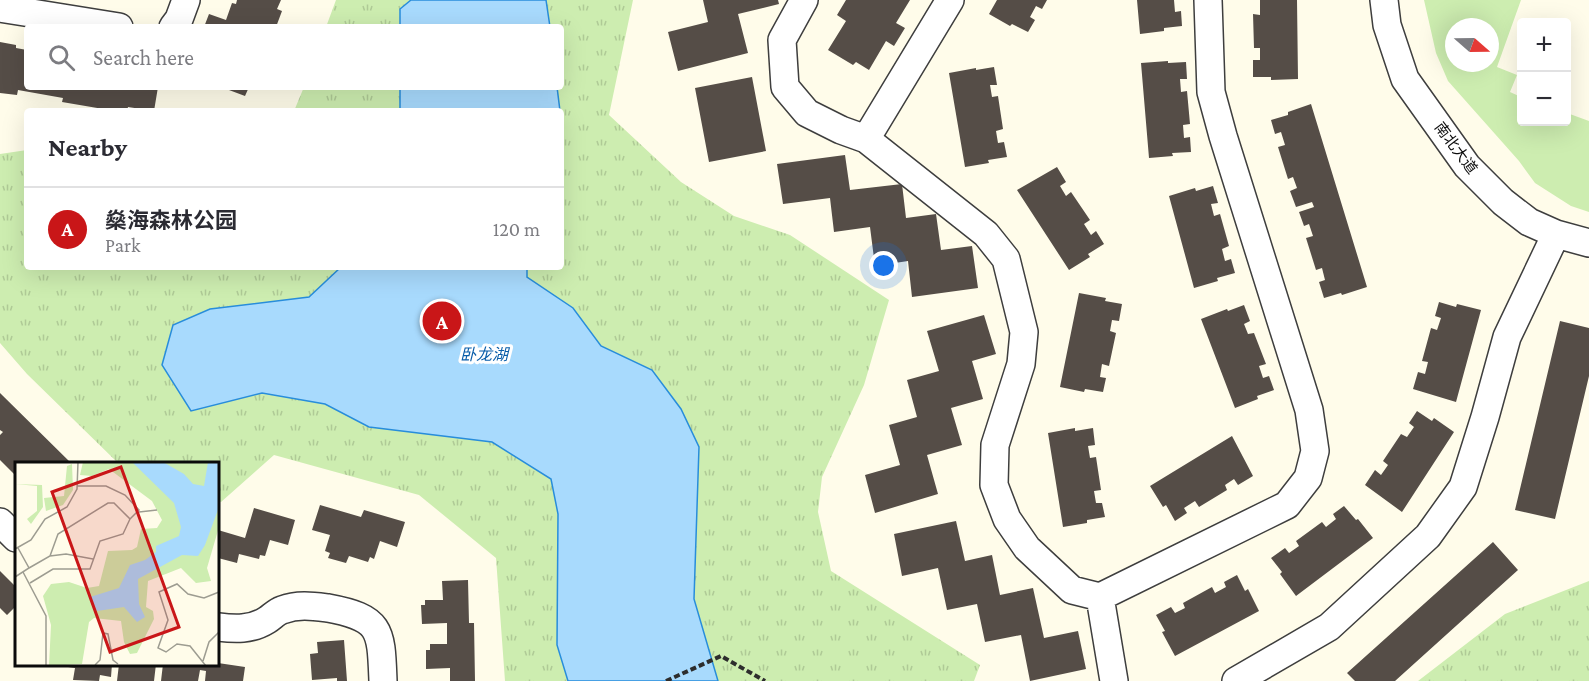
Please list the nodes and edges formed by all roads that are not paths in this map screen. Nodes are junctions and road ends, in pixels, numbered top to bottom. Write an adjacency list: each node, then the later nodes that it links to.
1 (186, 0): 8 (street)
2 (804, 0): 9 (street)
3 (950, 0): 9 (street)
4 (1208, 0): 14 (street)
5 (1384, 0): 10 (street, 南北大道)
6 (0, 8): 7 (street)
7 (100, 24)
8 (175, 24)
9 (866, 139): 14 (street)
10 (1556, 234): 11 (street, 南北大道); 18 (street)
11 (1589, 243)
12 (0, 522): 13 (street)
13 (15, 537)
14 (1100, 597): 17 (street)
15 (219, 627): 16 (street)
16 (383, 681)
17 (1114, 681)
18 (1236, 681)

